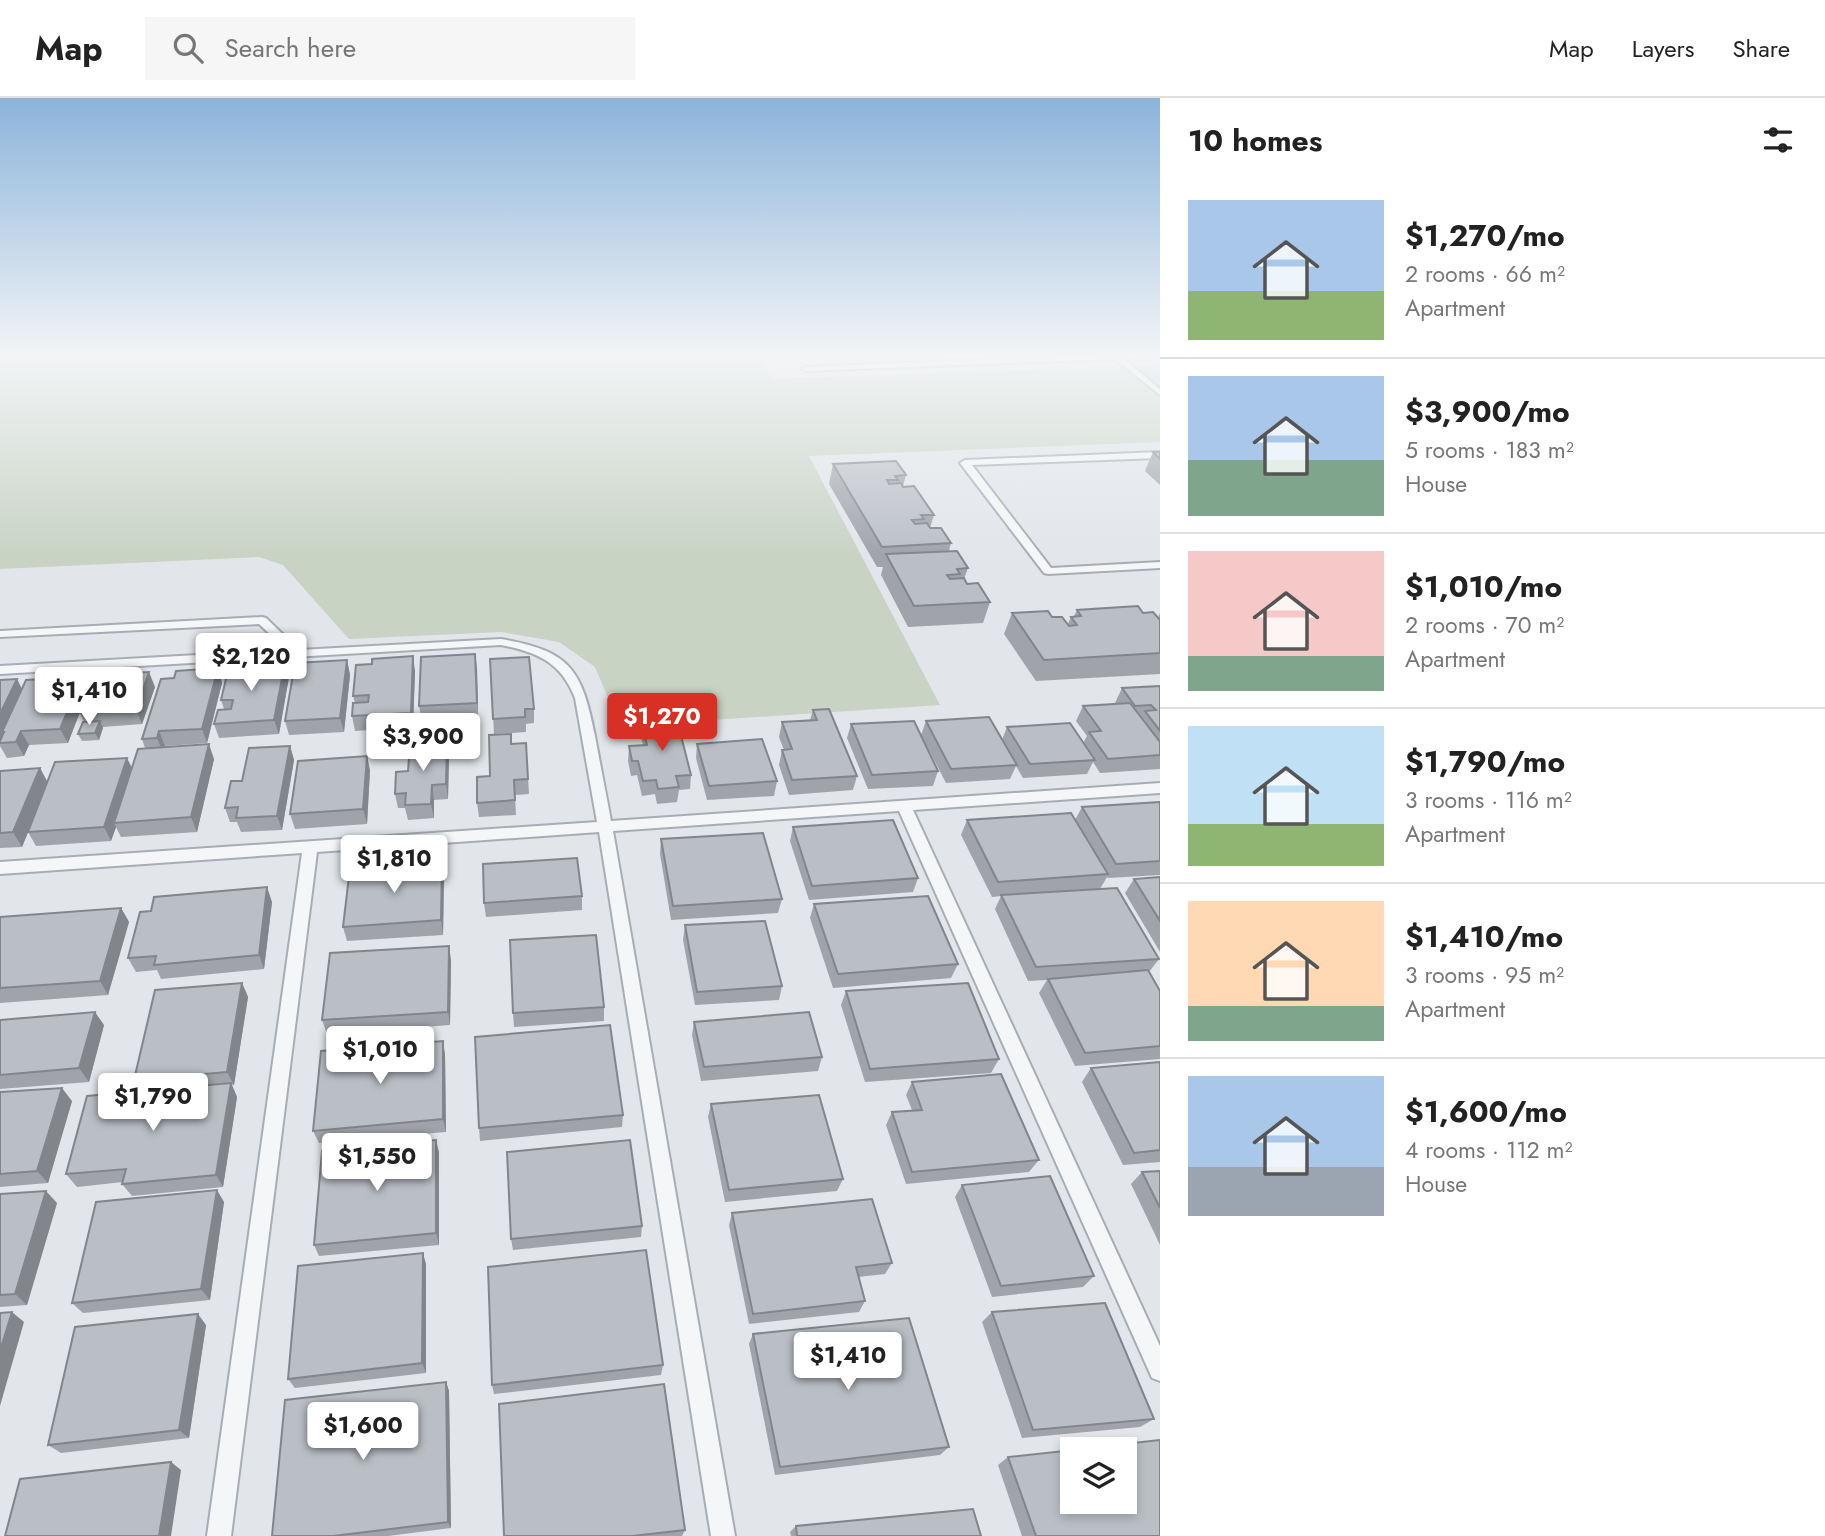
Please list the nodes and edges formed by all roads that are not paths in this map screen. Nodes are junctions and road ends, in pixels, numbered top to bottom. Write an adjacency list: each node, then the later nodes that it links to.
1 (1160, 454): 2 (lane)
2 (1160, 565)
3 (0, 634): 4 (lane)
4 (297, 653): 5 (lane); 8 (lane)
5 (0, 670)
6 (1160, 788): 7 (lane)
7 (904, 806): 8 (lane); 11 (lane)
8 (606, 826): 9 (lane); 13 (lane)
9 (310, 846): 10 (lane); 12 (lane)
10 (0, 868)
11 (1160, 1370)
12 (219, 1536)
13 (723, 1536)

